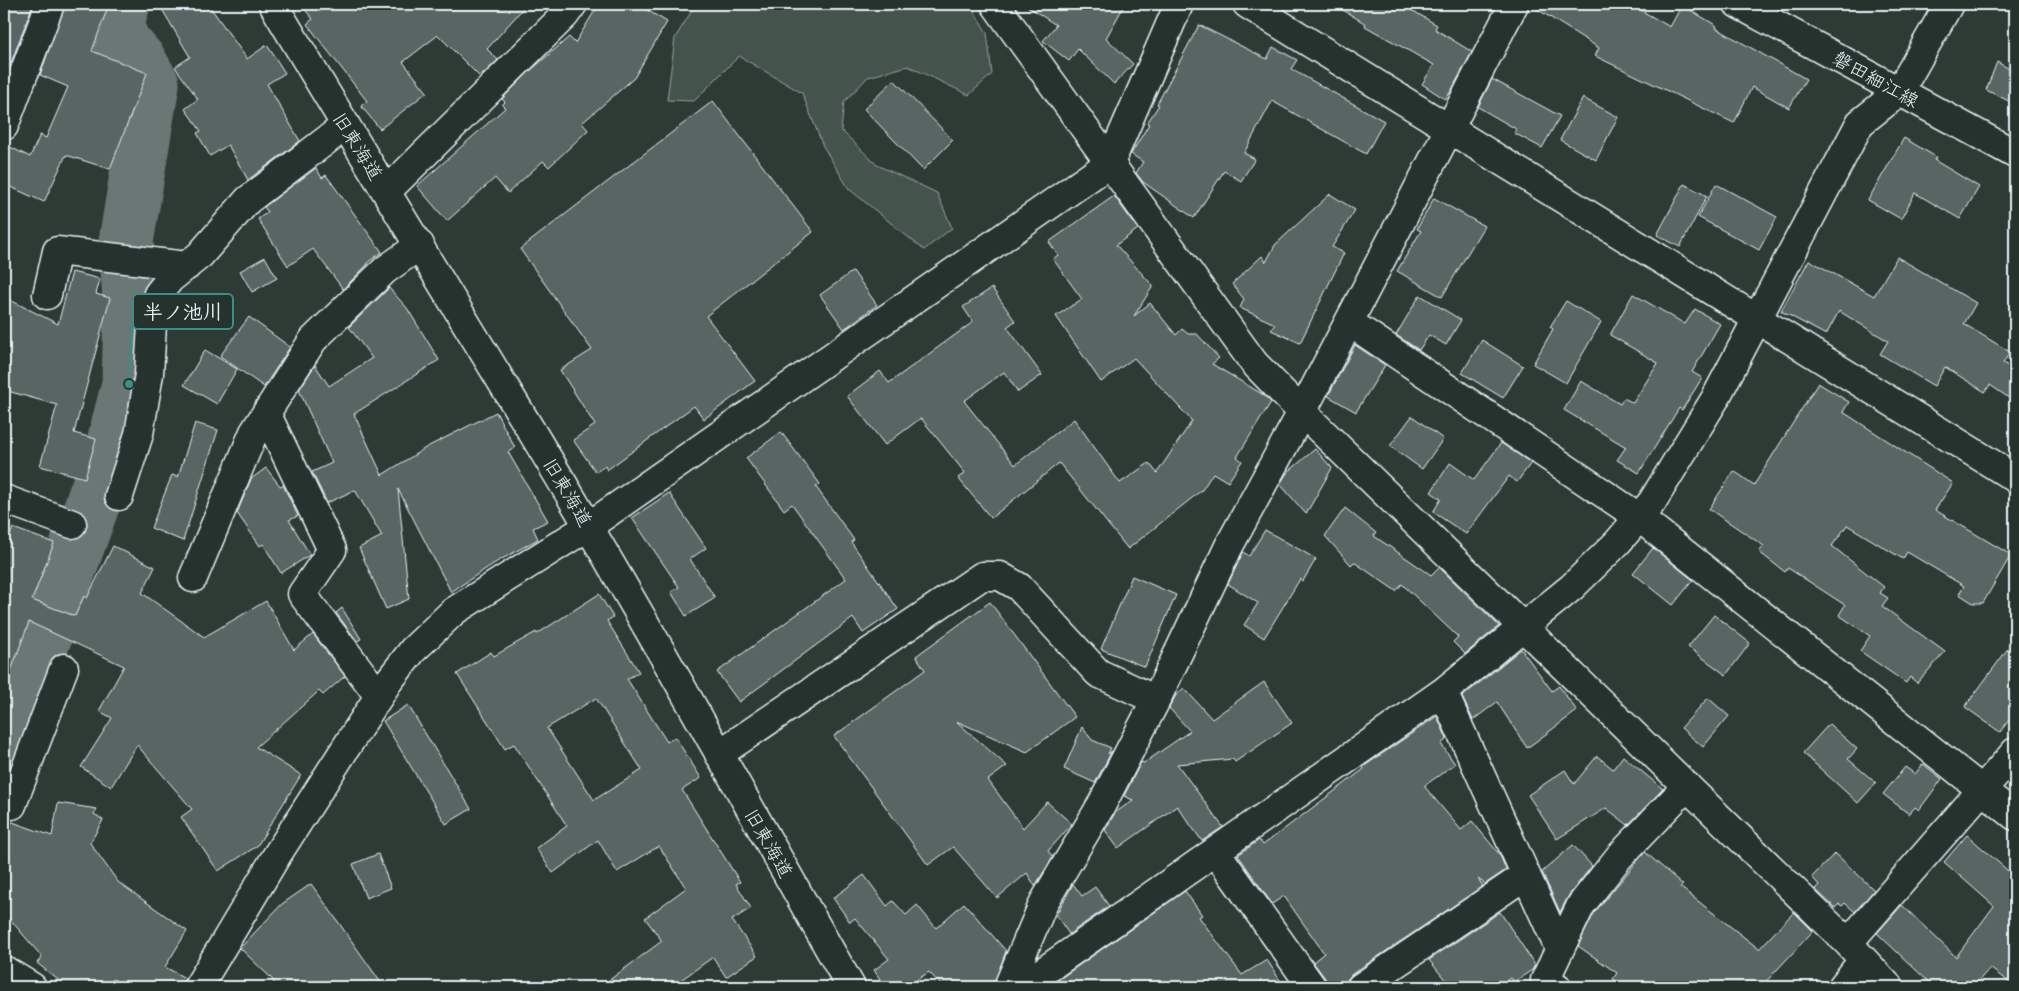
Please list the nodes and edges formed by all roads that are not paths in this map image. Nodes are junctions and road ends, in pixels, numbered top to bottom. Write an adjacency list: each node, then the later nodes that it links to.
1 (50, 4): 11 (street)
2 (273, 4): 12 (street, 旧東海道)
3 (573, 4): 16 (street)
4 (995, 4): 15 (street)
5 (1179, 4): 15 (street)
6 (1248, 4): 13 (street)
7 (1514, 4): 13 (street)
8 (1738, 4): 10 (street, 磐田細江線)
9 (1949, 4): 10 (street)
10 (1899, 92): 14 (street, 磐田細江線); 20 (street)
11 (4, 126)
12 (345, 126): 16 (street, 旧東海道); 18 (street)
13 (1449, 130): 20 (street); 21 (street)
14 (2015, 154)
15 (1110, 163): 22 (street); 29 (street)
16 (387, 191): 17 (street, 旧東海道)
17 (420, 245): 23 (street); 29 (street, 旧東海道)
18 (187, 266): 19 (street); 25 (street)
19 (47, 295)
20 (1758, 318): 24 (street); 27 (street)
21 (1349, 322): 22 (street); 27 (street)
22 (1302, 412): 31 (street); 35 (street)
23 (266, 413): 30 (street); 34 (street)
24 (2015, 478)
25 (119, 496)
26 (4, 499): 28 (street)
27 (1640, 518): 31 (street); 39 (street)
28 (72, 524)
29 (589, 526): 34 (street); 37 (street, 旧東海道)
30 (193, 578)
31 (1524, 626): 33 (street); 38 (street)
32 (64, 668): 40 (street)
33 (1443, 692): 42 (street); 43 (street)
34 (379, 696): 49 (street)
35 (1156, 700): 37 (street); 51 (street)
36 (2015, 752): 39 (street)
37 (719, 754): 50 (street, 旧東海道)
38 (1687, 786): 44 (street); 45 (street)
39 (1983, 791): 41 (street); 45 (street)
40 (4, 802)
41 (2015, 816)
42 (1216, 852): 52 (street); 53 (street)
43 (1526, 875): 44 (street); 54 (street)
44 (1559, 948): 47 (street)
45 (1856, 952): 55 (street); 56 (street)
46 (4, 970): 48 (street)
47 (1548, 985)
48 (32, 987)
49 (198, 987)
50 (851, 987)
51 (1008, 987)
52 (1021, 987)
53 (1312, 987)
54 (1360, 987)
55 (1842, 987)
56 (1889, 987)

